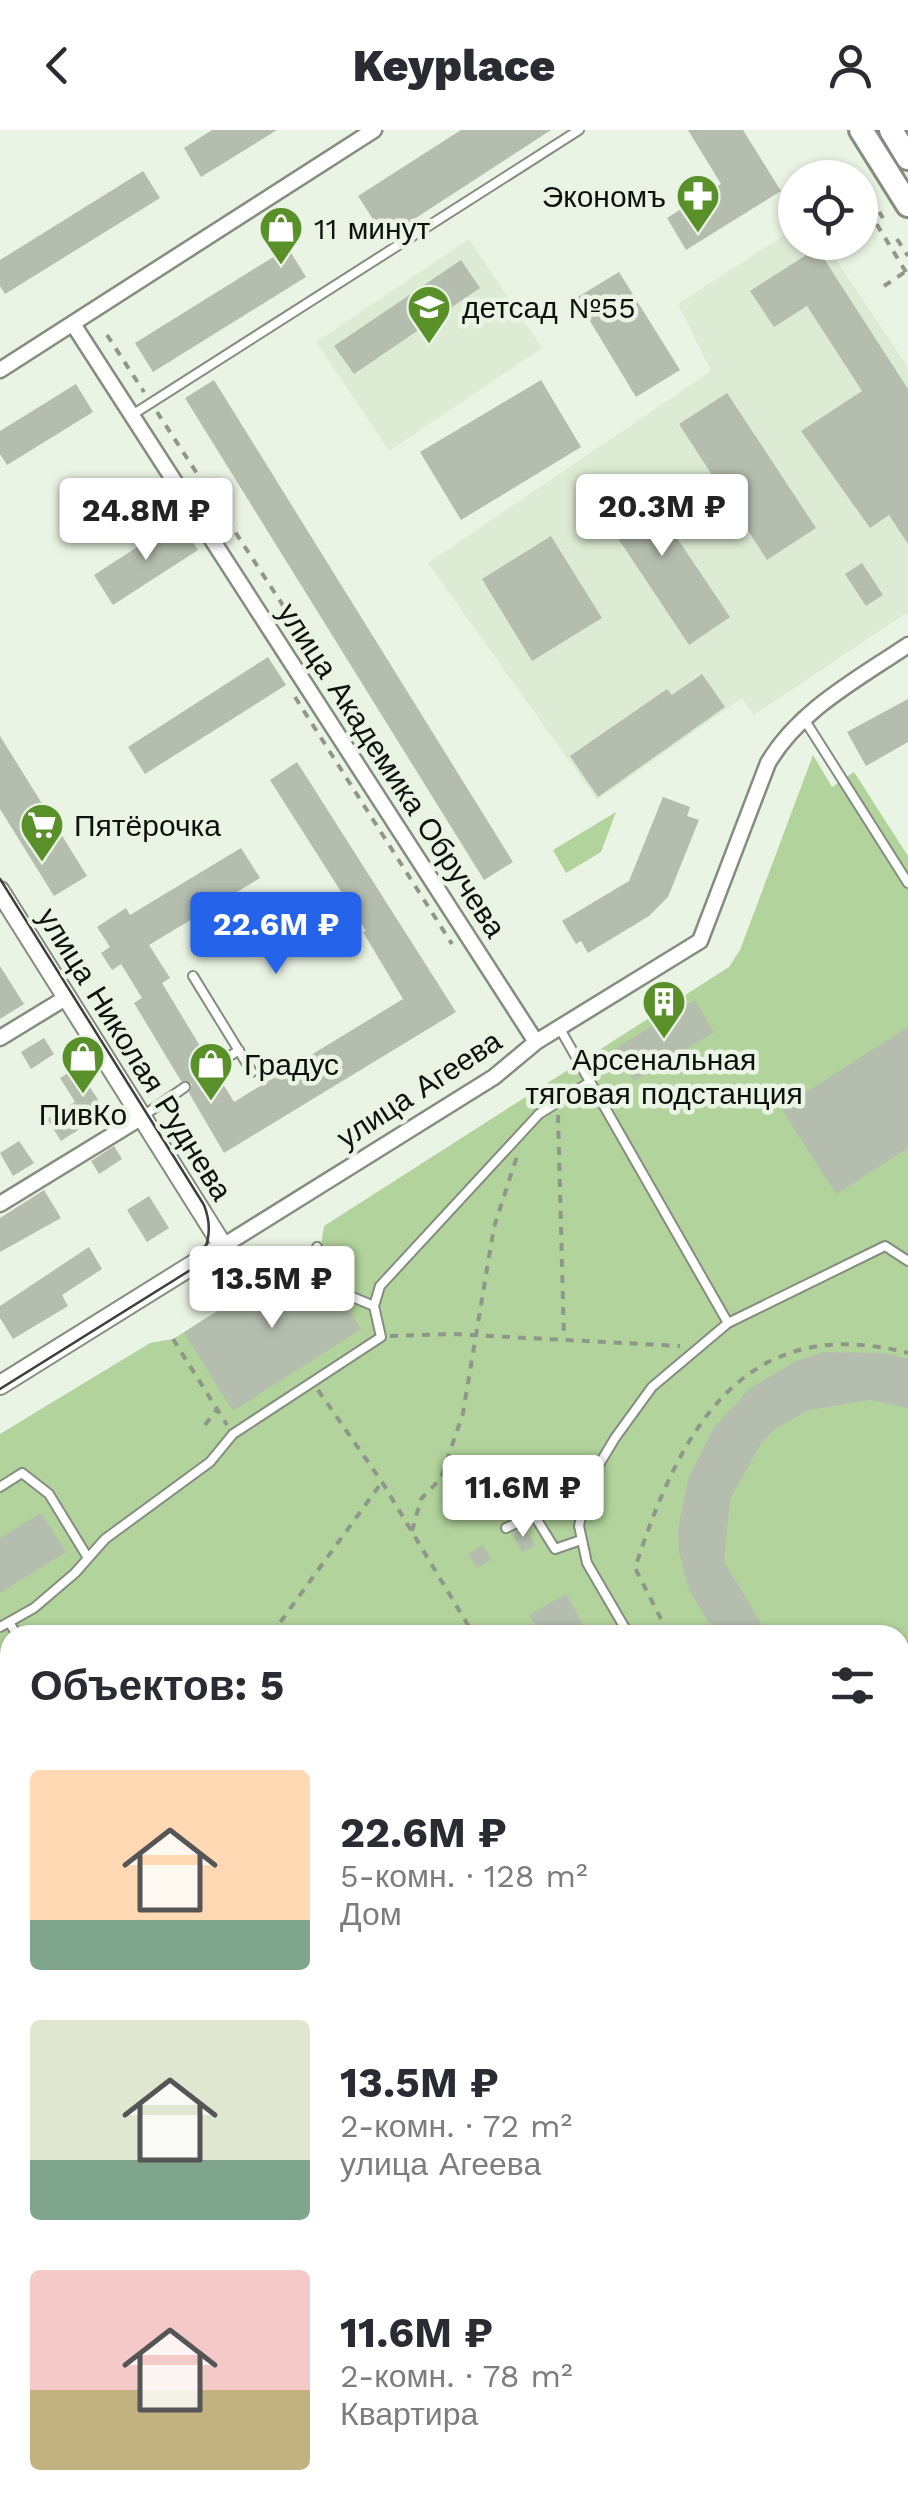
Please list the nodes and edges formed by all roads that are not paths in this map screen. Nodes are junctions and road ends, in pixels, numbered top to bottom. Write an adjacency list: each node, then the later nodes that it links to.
1 (374, 130): 7 (street)
2 (579, 130): 9 (lane)
3 (861, 130): 6 (main road)
4 (891, 130): 5 (main road)
5 (908, 158)
6 (908, 204)
7 (72, 324): 8 (street); 9 (street, улица Академика Обручева)
8 (0, 370)
9 (132, 416): 18 (street, улица Академика Обручева)
10 (908, 645): 11 (street, улица Агеева)
11 (804, 719): 12 (lane); 16 (street, улица Агеева)
12 (908, 883)
13 (2, 899): 15 (street, улица Николая Руднева)
14 (193, 976): 19 (lane)
15 (66, 997): 17 (street); 24 (street, улица Николая Руднева)
16 (560, 1029): 18 (street, улица Агеева); 22 (lane)
17 (0, 1038)
18 (536, 1042): 26 (street, улица Агеева)
19 (239, 1050): 20 (lane); 21 (lane)
20 (212, 1067)
21 (252, 1072)
22 (590, 1082): 29 (lane); 30 (lane)
23 (185, 1086): 24 (lane)
24 (142, 1116): 25 (street); 26 (street, улица Николая Руднева)
25 (0, 1204)
26 (224, 1246): 31 (street, улица Агеева)
27 (318, 1247): 29 (lane)
28 (908, 1261): 30 (lane)
29 (374, 1306): 35 (lane)
30 (728, 1322): 34 (lane)
31 (0, 1385)
32 (0, 1486): 35 (lane)
33 (506, 1528): 34 (lane)
34 (582, 1540): 39 (lane)
35 (88, 1558): 36 (lane)
36 (9, 1622): 37 (lane); 38 (lane)
37 (4, 1625)
38 (11, 1625)
39 (622, 1625)

